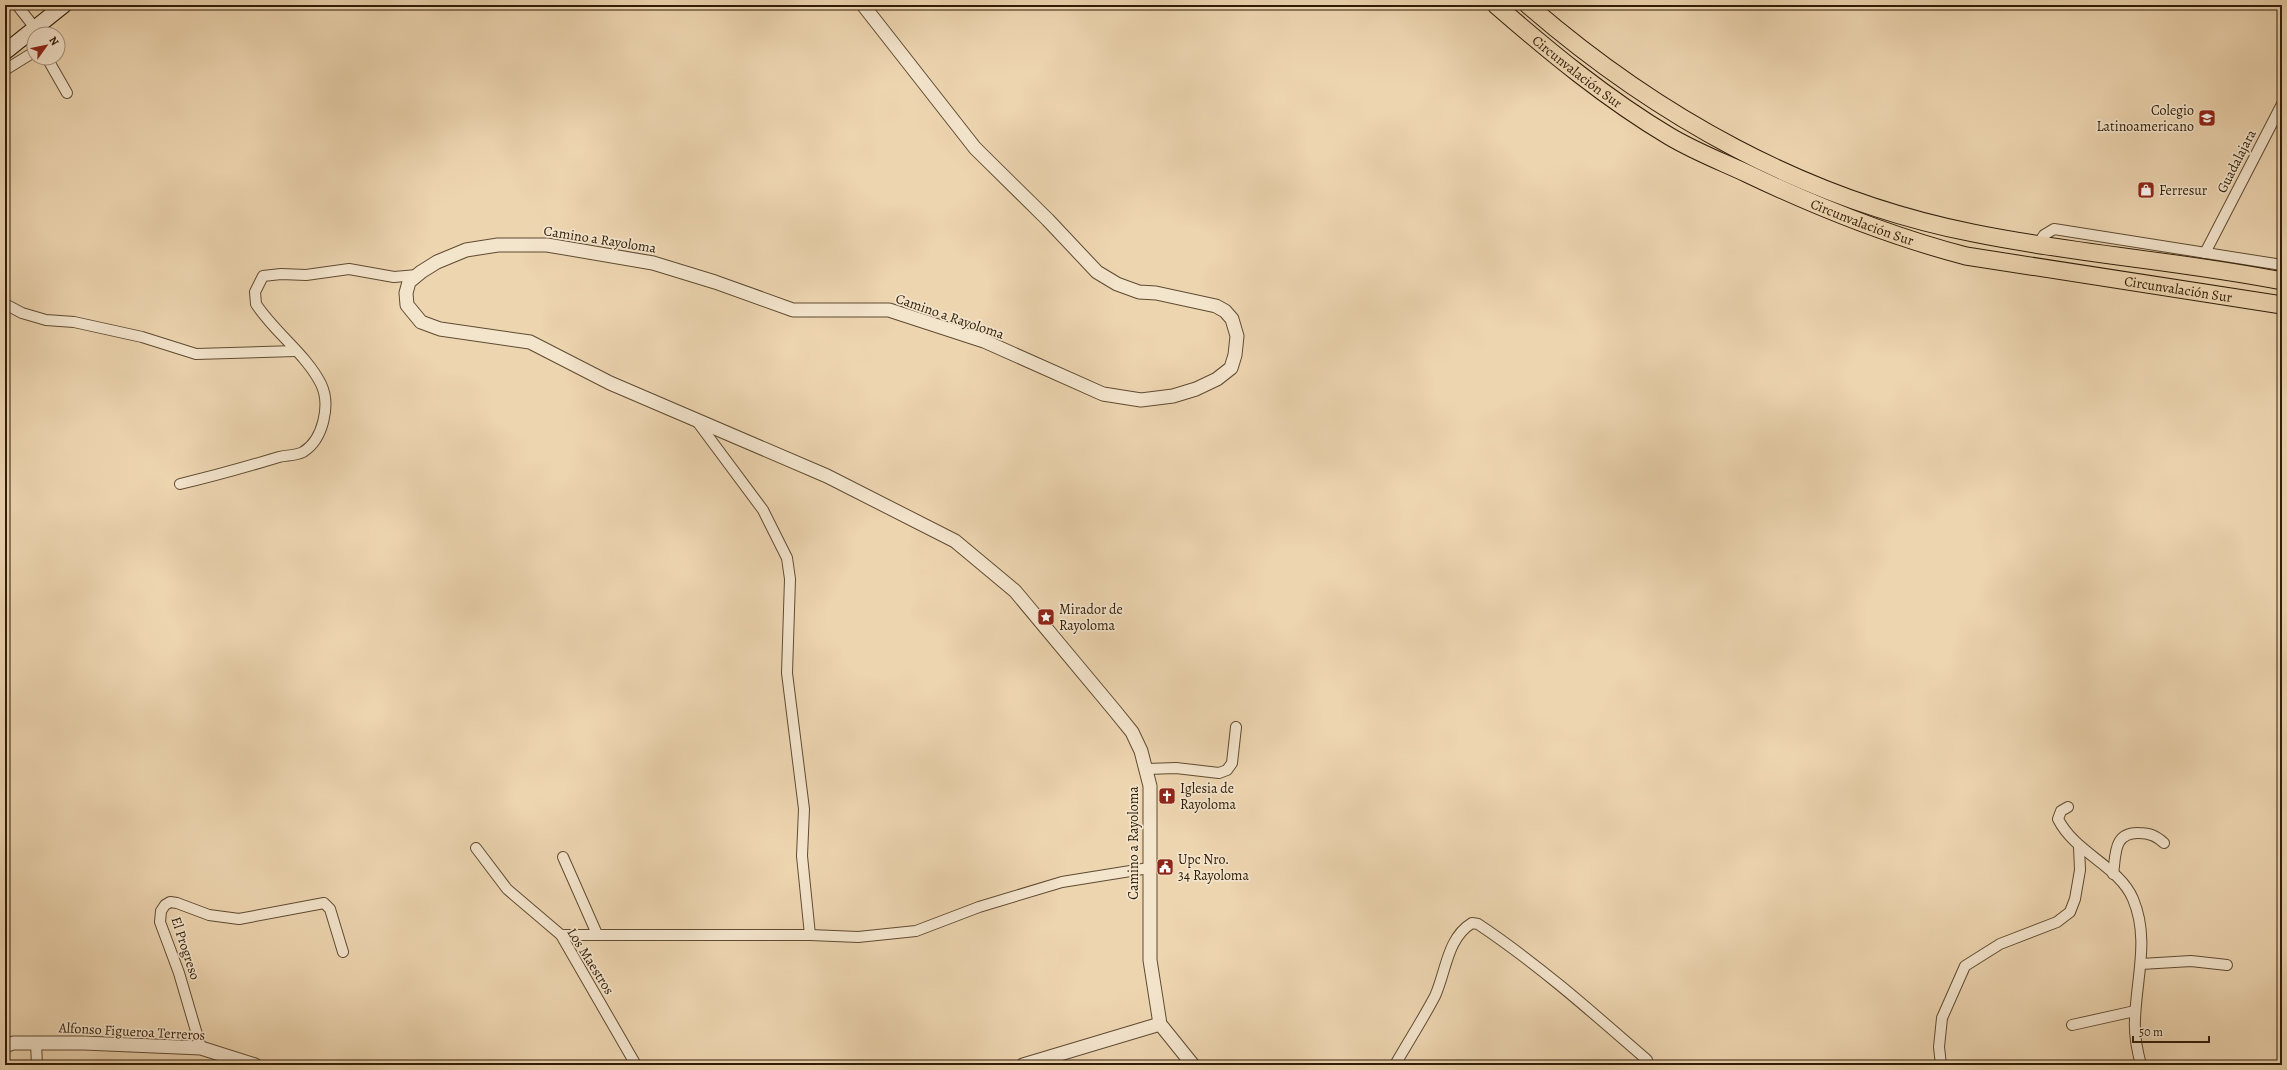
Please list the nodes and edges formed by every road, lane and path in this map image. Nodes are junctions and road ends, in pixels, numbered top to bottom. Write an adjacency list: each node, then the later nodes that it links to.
1 (17, 5): 6 (street)
2 (64, 5): 7 (main road)
3 (863, 5): 18 (street, Camino a Rayoloma)
4 (1496, 5): 21 (highway, Circunvalación Sur)
5 (1528, 5): 15 (highway, Circunvalación Sur)
6 (33, 26)
7 (38, 26)
8 (26, 35): 9 (main road)
9 (5, 52)
10 (26, 57): 12 (street)
11 (52, 66): 13 (street)
12 (5, 70)
13 (67, 93)
14 (2282, 104): 16 (street, Guadalajara)
15 (2038, 244): 16 (street); 19 (highway, Circunvalación Sur)
16 (2205, 253): 17 (street)
17 (2282, 264)
18 (417, 275): 22 (street); 23 (street, Camino a Rayoloma)
19 (2282, 281)
20 (5, 304): 22 (street)
21 (2282, 305)
22 (296, 351): 24 (street)
23 (696, 420): 26 (street, Camino a Rayoloma); 35 (street)
24 (180, 484)
25 (1236, 727): 26 (street)
26 (1147, 769): 32 (street, Camino a Rayoloma)
27 (2068, 807): 29 (street)
28 (2164, 843): 33 (street)
29 (2079, 847): 33 (street); 54 (street)
30 (476, 848): 36 (street, Los Maestros)
31 (563, 857): 34 (street)
32 (1148, 868): 35 (street); 41 (street, Camino a Rayoloma)
33 (2113, 874): 38 (street)
34 (597, 934): 35 (street); 36 (street)
35 (810, 934)
36 (561, 935): 50 (street, Los Maestros)
37 (344, 952): 45 (street, El Progreso)
38 (2141, 964): 39 (street); 40 (street)
39 (2227, 966)
40 (2135, 1011): 42 (street); 55 (street)
41 (1160, 1024): 47 (street); 52 (street, Camino a Rayoloma)
42 (2072, 1025)
43 (36, 1043): 44 (street, Alfonso Figueroa Terreros); 45 (street, Alfonso Figueroa Terreros); 48 (street)
44 (5, 1046)
45 (202, 1048): 49 (street, Alfonso Figueroa Terreros)
46 (1646, 1060): 53 (street)
47 (1049, 1062): 51 (street)
48 (37, 1065)
49 (255, 1065)
50 (636, 1065)
51 (1023, 1065)
52 (1193, 1065)
53 (1395, 1065)
54 (1941, 1065)
55 (2141, 1065)

